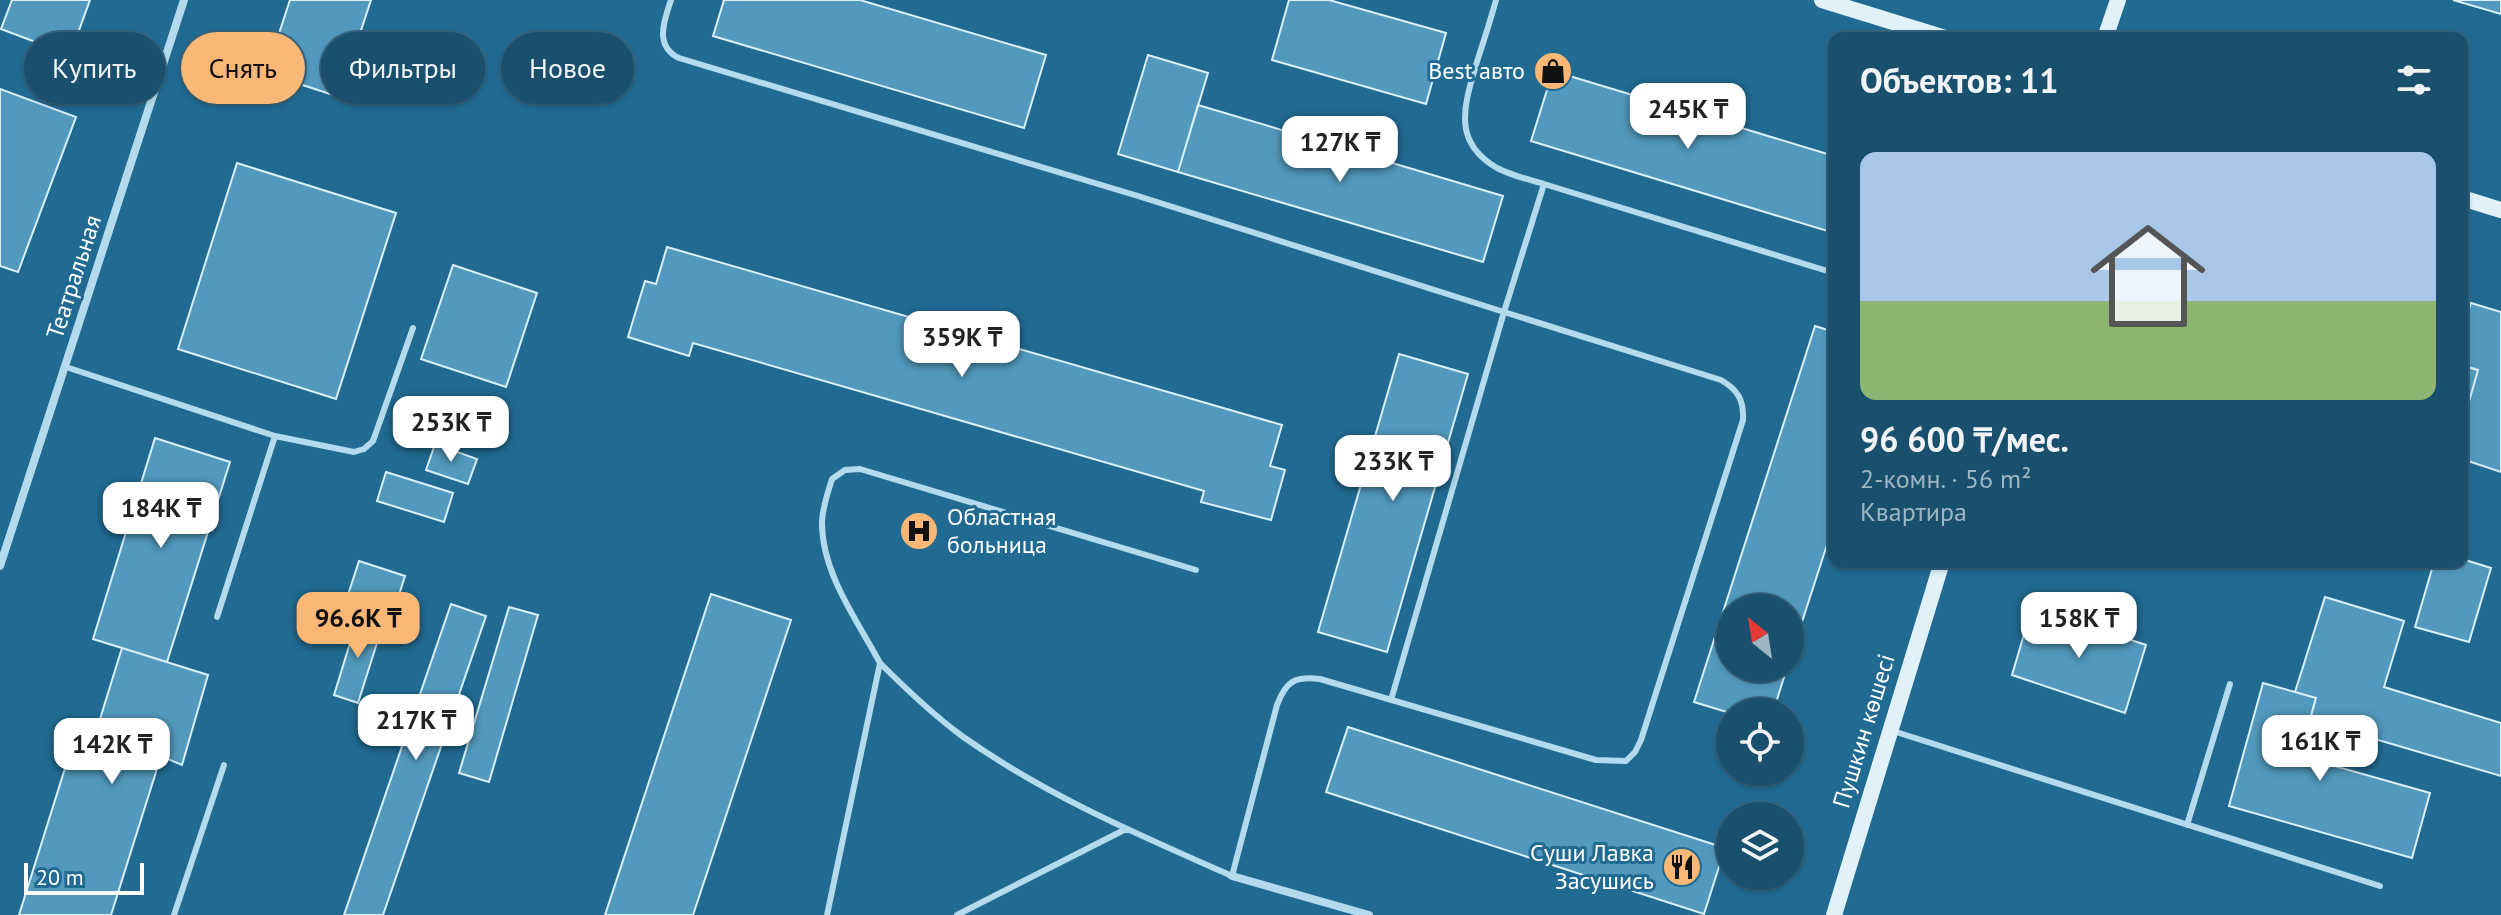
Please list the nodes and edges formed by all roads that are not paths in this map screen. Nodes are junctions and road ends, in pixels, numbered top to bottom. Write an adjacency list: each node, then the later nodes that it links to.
1 (184, 0): 14 (street, Театральная)
2 (671, 0): 12 (lane)
3 (1496, 0): 8 (lane)
4 (1822, 0): 6 (street)
5 (2118, 0): 7 (street)
6 (1926, 32)
7 (2107, 32)
8 (1544, 184): 11 (lane); 12 (lane)
9 (2468, 200): 10 (street)
10 (2501, 210)
11 (1828, 271)
12 (1504, 312): 22 (lane); 22 (lane)
13 (413, 328): 15 (lane)
14 (66, 367): 15 (lane); 16 (street, Театральная)
15 (275, 436): 19 (lane)
16 (0, 566)
17 (1940, 568): 23 (street, Пушкин көшесі)
18 (1196, 570): 20 (lane)
19 (217, 617)
20 (880, 663): 26 (lane); 31 (lane)
21 (2230, 684): 25 (lane)
22 (1391, 700): 27 (lane)
23 (1889, 730): 25 (lane); 34 (street, Пушкин көшесі)
24 (224, 765): 30 (lane)
25 (2187, 825): 28 (lane)
26 (1126, 829): 27 (lane); 32 (lane)
27 (1232, 876): 29 (street)
28 (2380, 886)
29 (1352, 913): 33 (street)
30 (174, 915)
31 (827, 915)
32 (957, 915)
33 (1369, 915)
34 (1834, 915)

